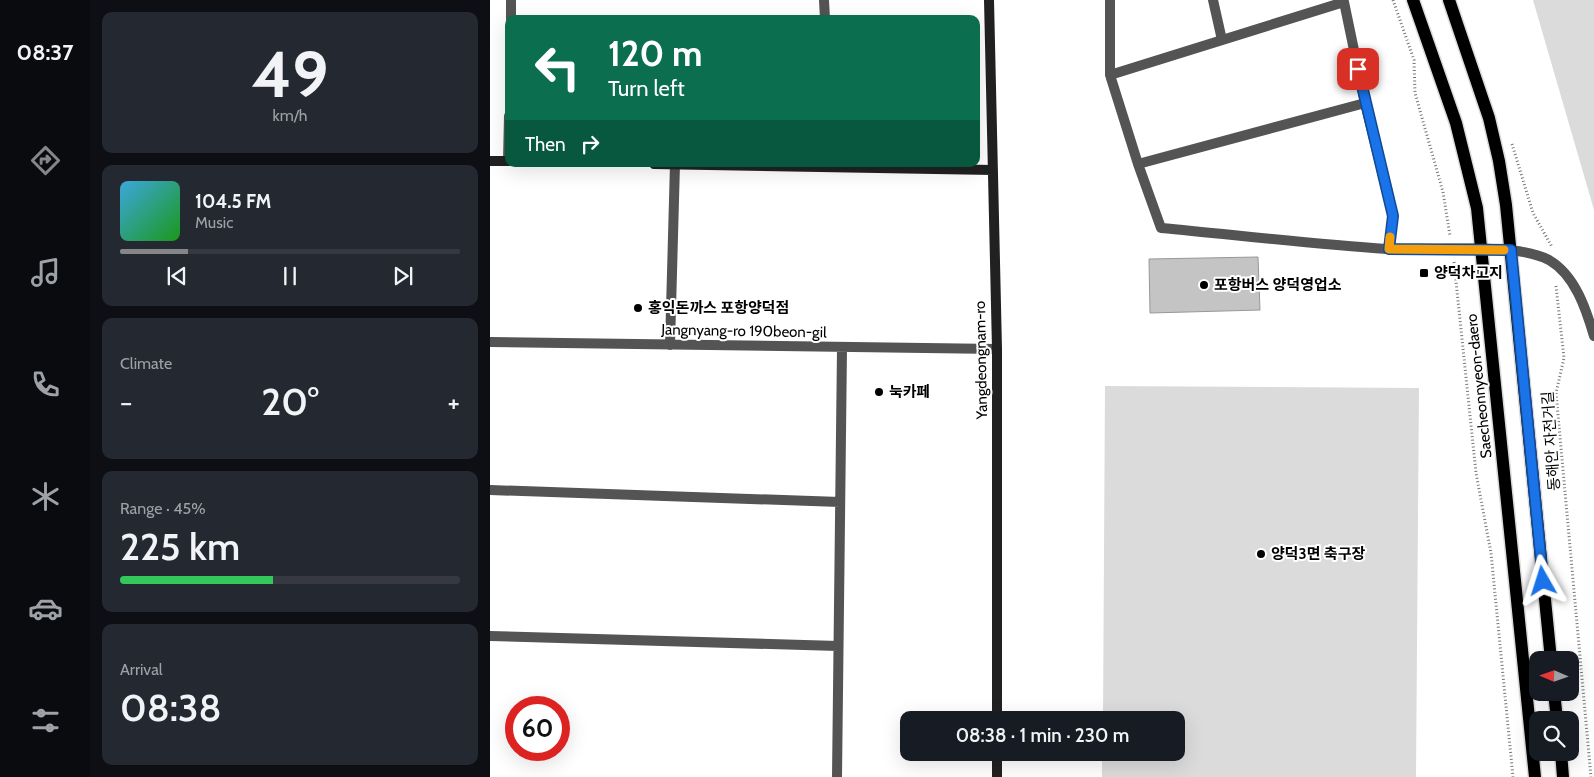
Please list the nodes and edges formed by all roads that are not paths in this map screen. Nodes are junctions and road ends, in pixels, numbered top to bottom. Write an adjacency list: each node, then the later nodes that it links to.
1 (511, 0): 8 (street)
2 (824, 0): 9 (street)
3 (989, 0): 18 (street, Yangdeongnam-ro)
4 (1110, 0): 11 (street)
5 (1213, 0): 10 (street)
6 (1414, 0): 20 (main road, Saecheonnyeon-daero)
7 (1448, 0): 21 (main road)
8 (511, 15)
9 (825, 15)
10 (1222, 40): 11 (street); 12 (street)
11 (1110, 74): 15 (street)
12 (1365, 103): 15 (street); 19 (street)
13 (490, 161): 14 (street)
14 (505, 161)
15 (1138, 164): 19 (street)
16 (675, 167): 24 (street)
17 (894, 167): 18 (street)
18 (993, 170): 26 (street, Yangdeongnam-ro)
19 (1389, 249): 20 (street)
20 (1481, 250): 21 (street); 37 (main road, Saecheonnyeon-daero)
21 (1511, 250): 22 (street); 31 (main road)
22 (1594, 336)
23 (490, 342): 24 (street, Jangnyang-ro 190beon-gil)
24 (670, 345): 25 (street, Jangnyang-ro 190beon-gil)
25 (842, 348): 26 (street, Jangnyang-ro 190beon-gil); 28 (street)
26 (997, 350): 32 (street, Yangdeongnam-ro)
27 (490, 490): 28 (street)
28 (840, 502): 30 (street)
29 (490, 636): 30 (street)
30 (838, 646): 35 (street)
31 (1550, 651)
32 (997, 711)
33 (997, 761): 36 (street)
34 (1562, 761): 38 (main road)
35 (837, 777)
36 (997, 777)
37 (1535, 777)
38 (1564, 777)

